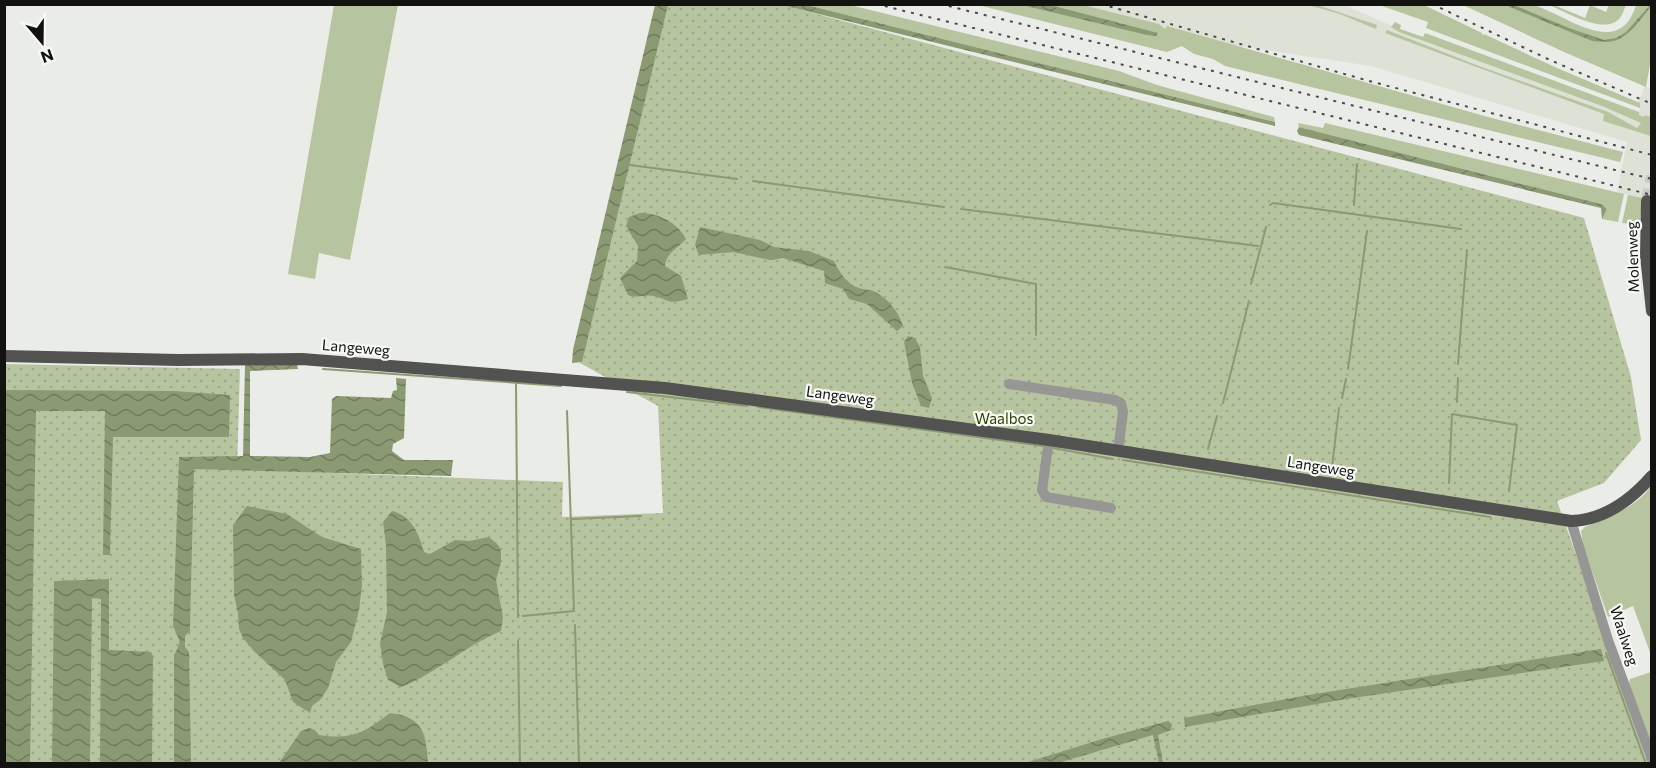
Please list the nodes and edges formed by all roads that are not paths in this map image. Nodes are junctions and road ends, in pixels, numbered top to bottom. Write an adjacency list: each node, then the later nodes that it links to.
1 (1647, 201): 2 (main road, Molenweg)
2 (1652, 312)
3 (4, 356): 5 (main road, Langeweg)
4 (1009, 384): 6 (street)
5 (1049, 440): 6 (main road, Langeweg); 8 (street)
6 (1118, 451): 9 (main road, Langeweg)
7 (1652, 476): 9 (main road, Langeweg)
8 (1111, 508)
9 (1571, 521): 10 (street, Waalweg)
10 (1652, 759)

